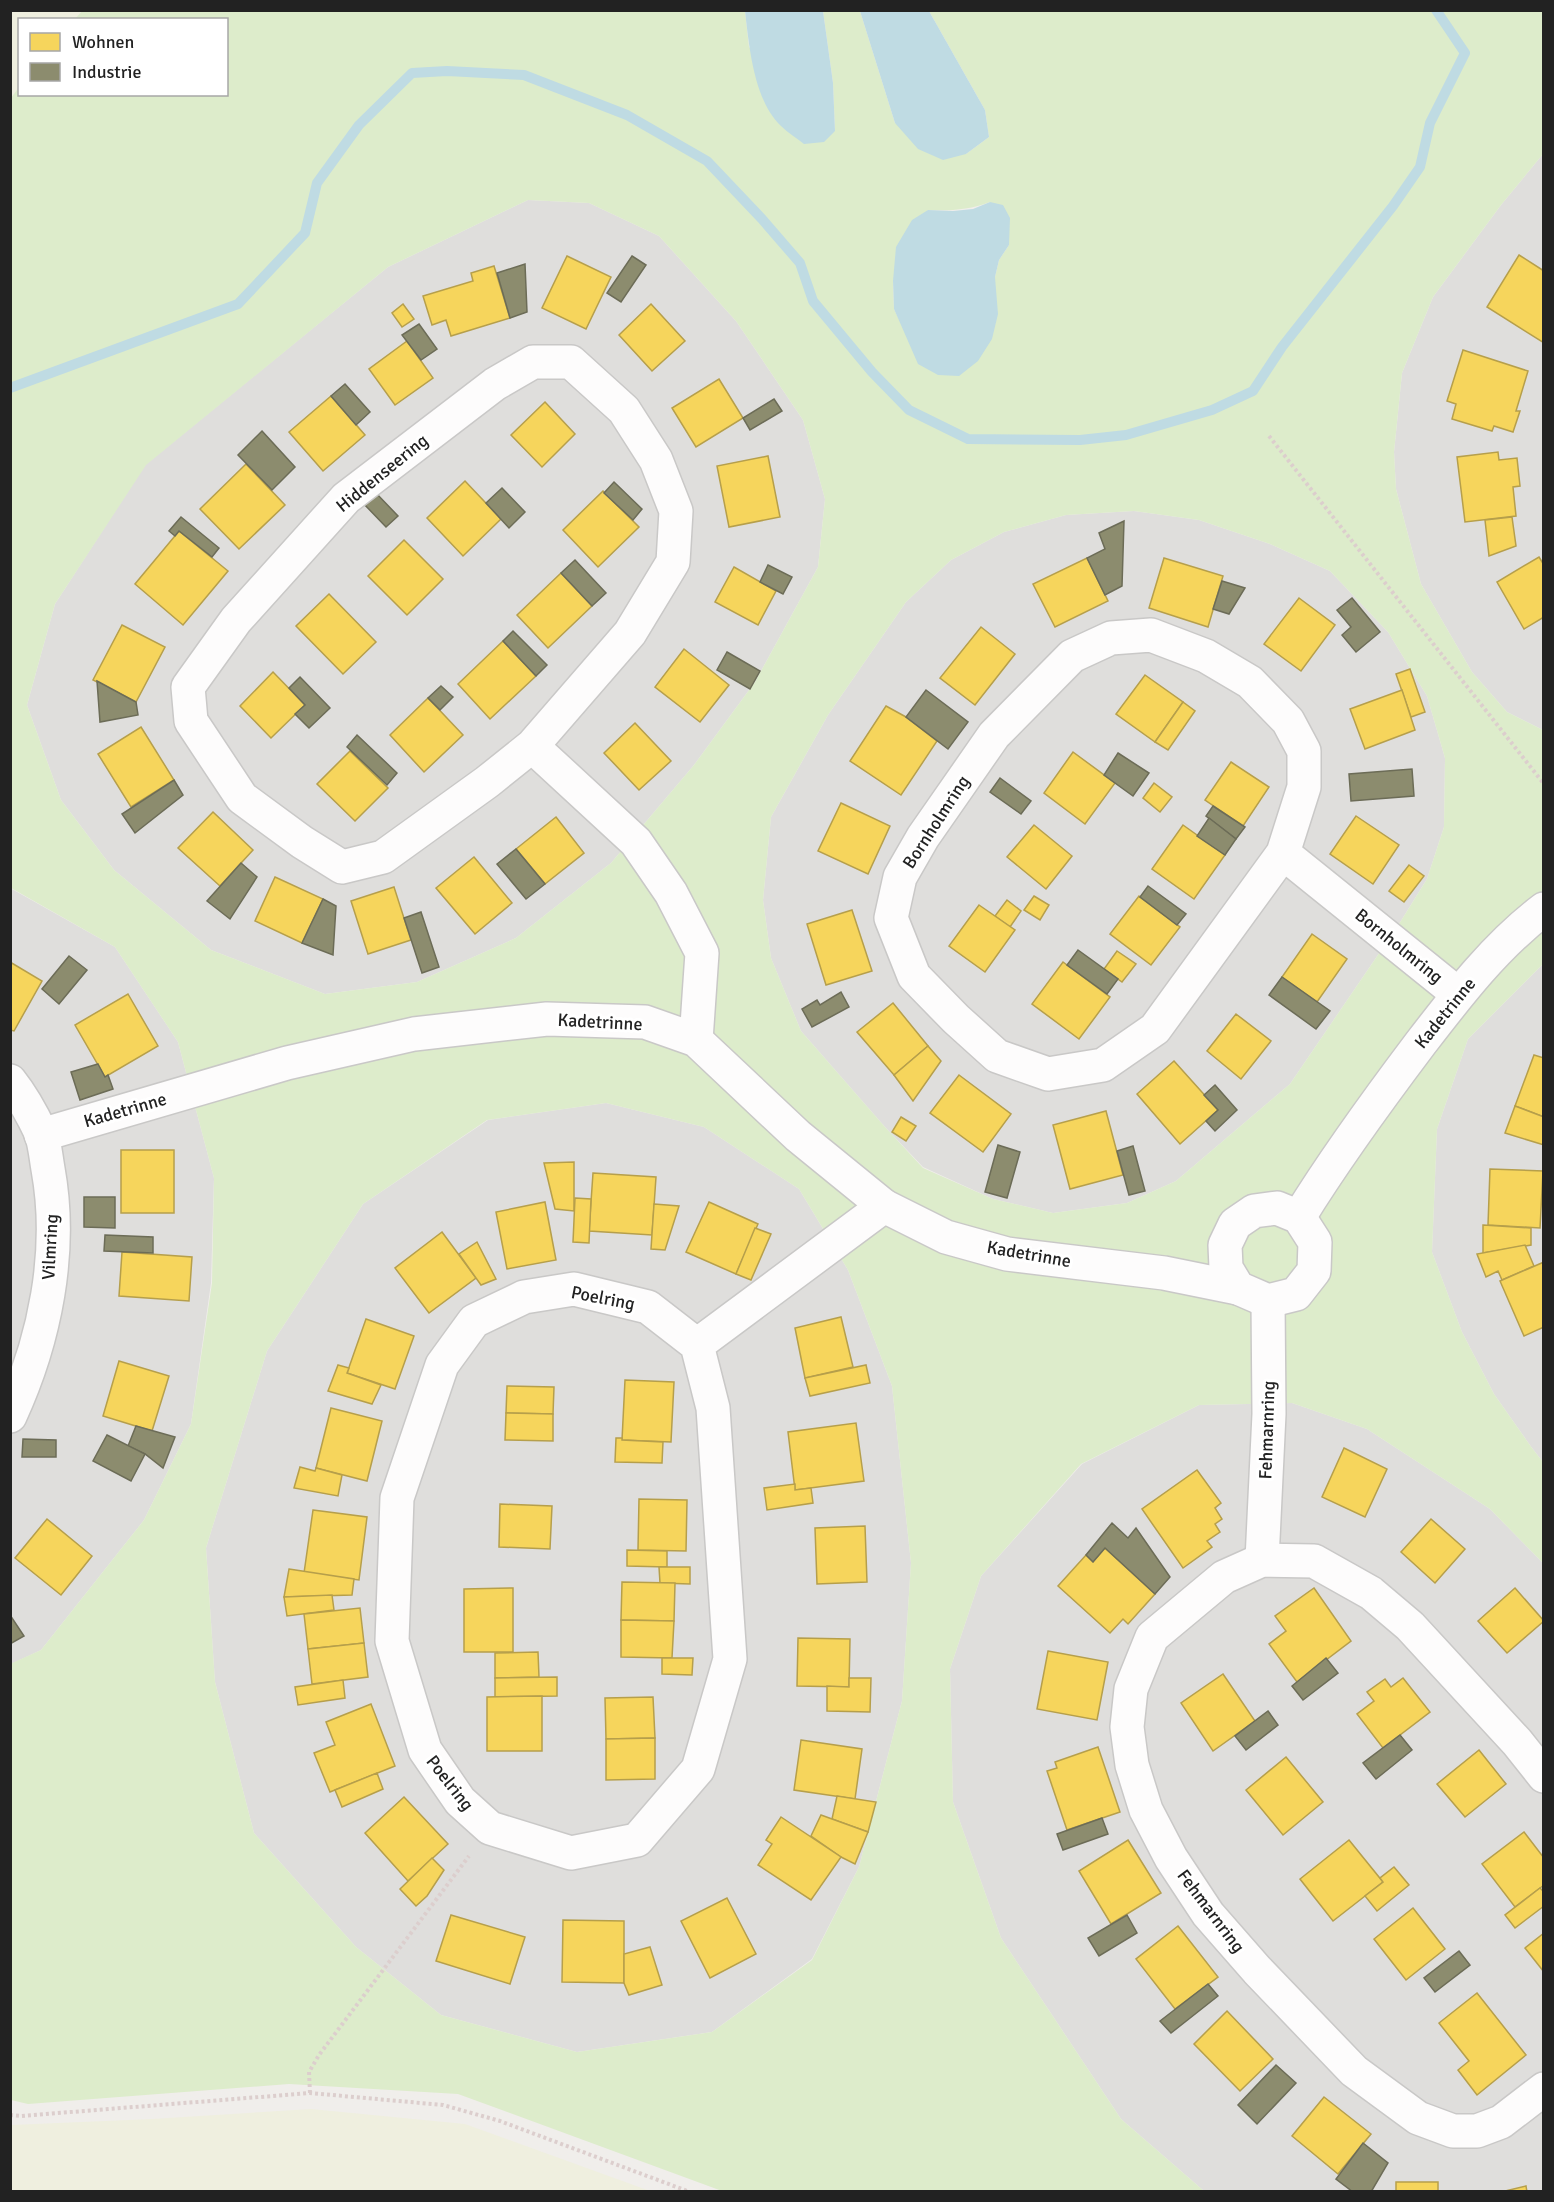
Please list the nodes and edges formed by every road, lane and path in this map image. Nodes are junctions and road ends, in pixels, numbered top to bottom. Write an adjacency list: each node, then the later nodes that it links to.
1 (1269, 436): 3 (path)
2 (532, 746): 2 (street, Hiddenseering); 7 (street)
3 (1544, 784)
4 (1283, 854): 4 (street, Bornholmring); 6 (street, Bornholmring)
5 (1544, 909): 6 (street, Kadetrinne)
6 (1458, 994): 11 (street, Kadetrinne)
7 (696, 1040): 9 (street, Kadetrinne); 10 (street, Kadetrinne)
8 (10, 1081): 9 (street, Vilmring)
9 (41, 1135): 14 (street, Vilmring)
10 (884, 1206): 12 (street, Kadetrinne); 13 (street)
11 (1299, 1217): 12 (street, Kadetrinne); 12 (street)
12 (1253, 1295): 15 (street, Fehmarnring)
13 (697, 1345): 17 (street, Poelring); 17 (street, Poelring)
14 (10, 1416)
15 (1262, 1560): 16 (street, Fehmarnring); 18 (street, Fehmarnring)
16 (1544, 1776)
17 (490, 1828): 19 (path)
18 (1544, 2089)
19 (310, 2093): 20 (path); 21 (path)
20 (10, 2115)
21 (690, 2192)

